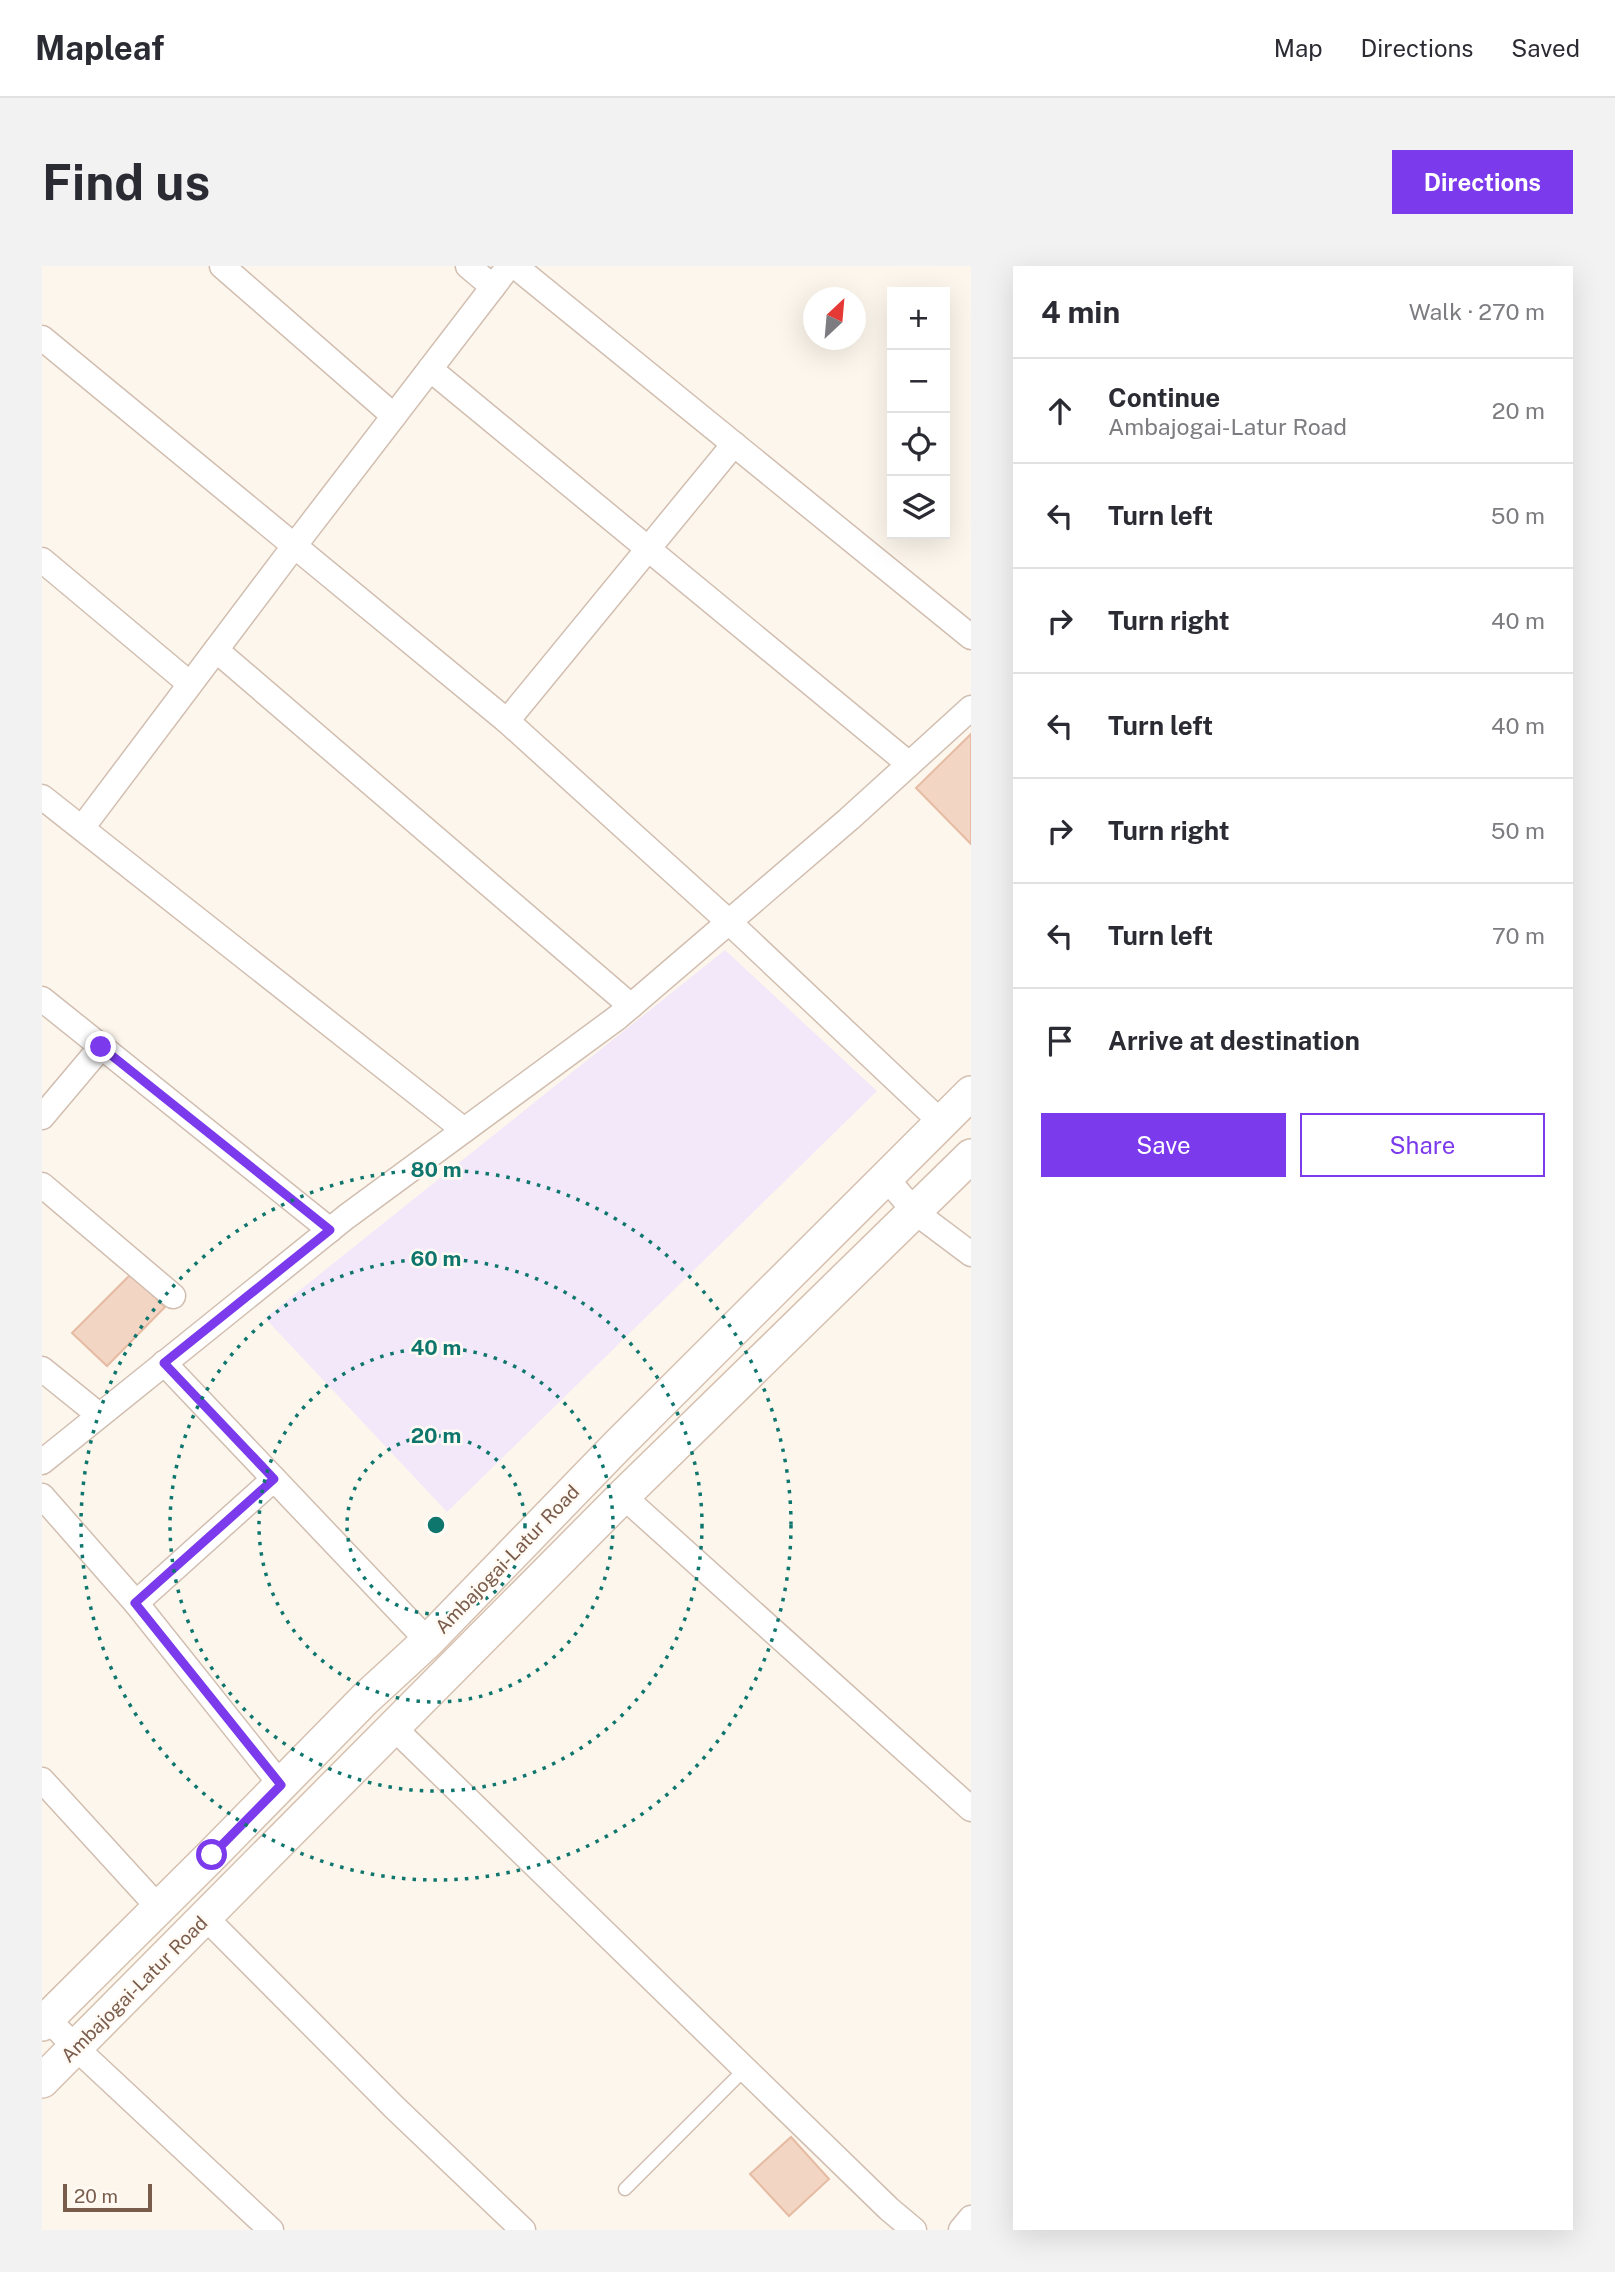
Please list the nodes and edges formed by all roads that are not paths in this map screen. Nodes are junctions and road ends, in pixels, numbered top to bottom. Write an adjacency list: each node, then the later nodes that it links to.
1 (222, 266): 8 (street)
2 (468, 266): 5 (street)
3 (509, 266): 5 (street)
4 (515, 266): 9 (street)
5 (493, 288): 7 (street)
6 (42, 338): 10 (street)
7 (430, 369): 8 (street); 11 (street)
8 (394, 416): 10 (street)
9 (734, 444): 11 (street); 13 (street)
10 (295, 545): 14 (street); 17 (street)
11 (648, 549): 17 (street); 18 (street)
12 (42, 560): 15 (street)
13 (971, 637)
14 (216, 650): 15 (street); 23 (street)
15 (190, 684): 20 (street)
16 (971, 708): 18 (street)
17 (507, 721): 21 (street)
18 (909, 764): 21 (street)
19 (42, 797): 20 (street)
20 (82, 828): 28 (street)
21 (729, 922): 23 (street); 27 (street)
22 (42, 999): 24 (street)
23 (631, 1006): 28 (street)
24 (101, 1047): 26 (street); 33 (street)
25 (971, 1093): 27 (main road, Ambajogai-Latur Road)
26 (42, 1117)
27 (942, 1123): 30 (main road, Ambajogai-Latur Road)
28 (464, 1130): 33 (street)
29 (971, 1156): 32 (main road, Ambajogai-Latur Road)
30 (887, 1179): 32 (street); 44 (main road, Ambajogai-Latur Road)
31 (42, 1185): 35 (street)
32 (915, 1212): 34 (street); 42 (main road, Ambajogai-Latur Road)
33 (330, 1230): 36 (street)
34 (971, 1254)
35 (173, 1296)
36 (164, 1363): 38 (street); 40 (street)
37 (42, 1369): 38 (street)
38 (99, 1415): 39 (street)
39 (42, 1462)
40 (274, 1479): 43 (street); 44 (street)
41 (42, 1496): 43 (street)
42 (623, 1496): 45 (main road, Ambajogai-Latur Road); 48 (street)
43 (135, 1603): 47 (street)
44 (428, 1641): 47 (main road, Ambajogai-Latur Road)
45 (393, 1727): 50 (main road, Ambajogai-Latur Road); 53 (street)
46 (42, 1780): 49 (street)
47 (281, 1785): 49 (main road, Ambajogai-Latur Road)
48 (971, 1810)
49 (159, 1908): 51 (main road, Ambajogai-Latur Road)
50 (206, 1918): 52 (main road, Ambajogai-Latur Road); 58 (street)
51 (44, 2019): 52 (street)
52 (75, 2048): 54 (main road, Ambajogai-Latur Road); 57 (street)
53 (745, 2069): 55 (lane); 59 (street)
54 (42, 2081)
55 (625, 2189)
56 (971, 2218): 60 (street)
57 (271, 2230)
58 (523, 2230)
59 (915, 2230)
60 (961, 2230)

